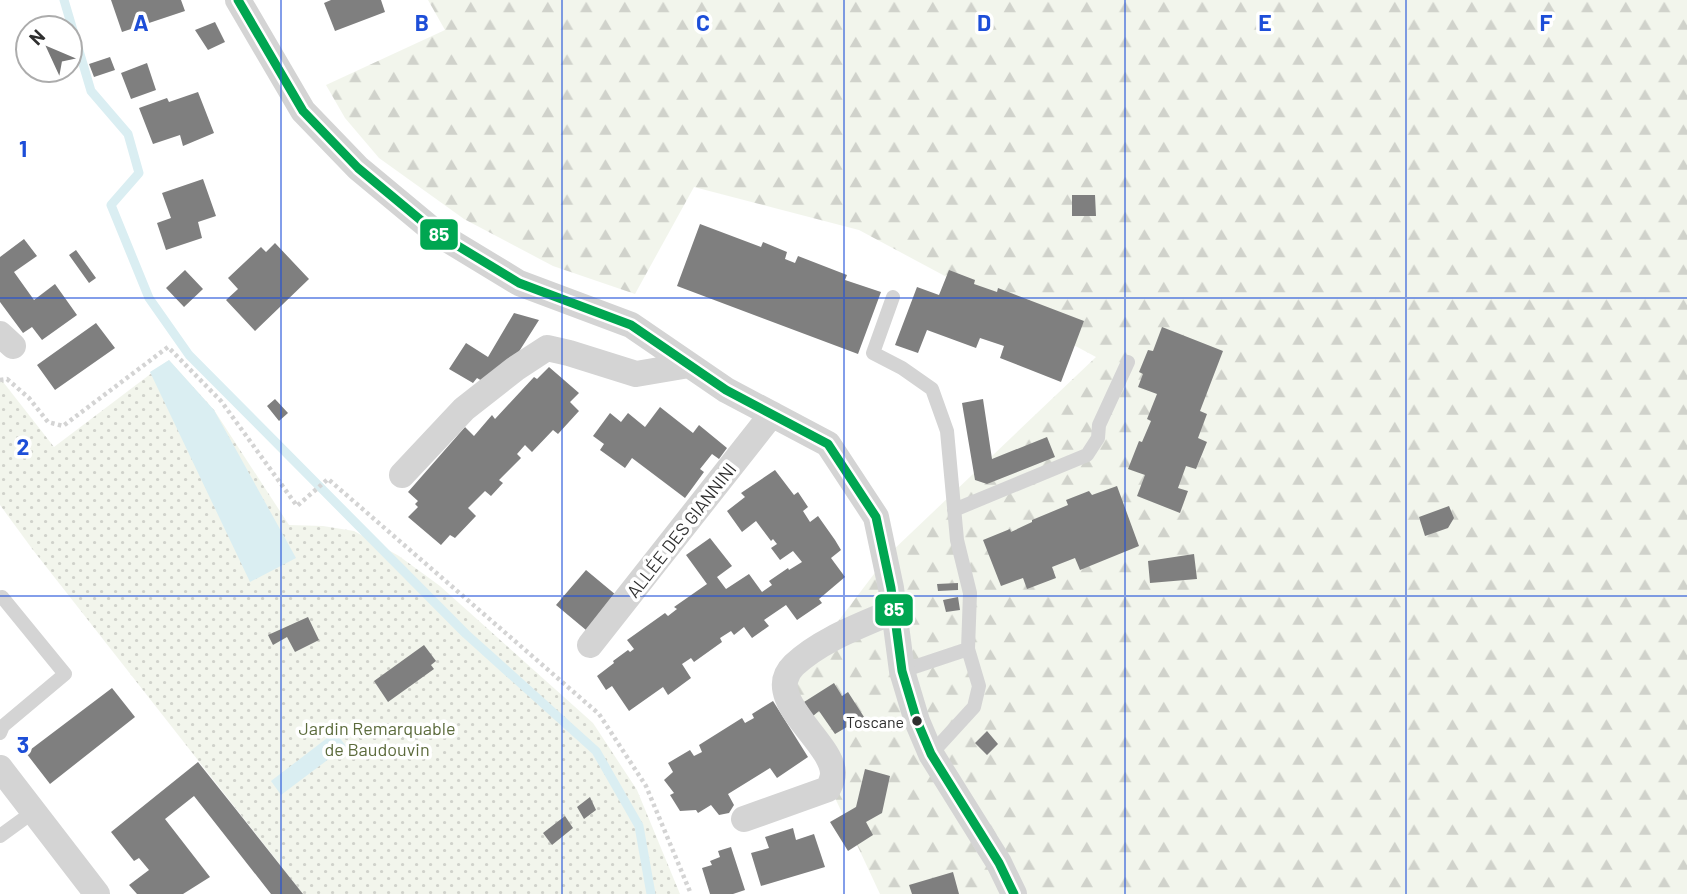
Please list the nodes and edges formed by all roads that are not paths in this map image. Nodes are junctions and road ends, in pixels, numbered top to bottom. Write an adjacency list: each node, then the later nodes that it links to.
1 (238, 0): 4 (street)
2 (893, 297): 7 (lane)
3 (1128, 362): 7 (lane)
4 (689, 365): 5 (street); 6 (street)
5 (772, 414): 9 (street); 10 (street, ALLÉE DES GIANNINI)
6 (402, 475)
7 (954, 510): 11 (lane)
8 (2, 597): 13 (lane)
9 (894, 611): 12 (street); 17 (street)
10 (590, 645)
11 (968, 649): 12 (lane); 14 (lane)
12 (902, 671): 14 (street)
13 (0, 733)
14 (931, 754): 20 (street)
15 (0, 768): 16 (street)
16 (33, 812): 18 (lane); 19 (street)
17 (744, 819)
18 (0, 836)
19 (97, 894)
20 (1014, 894)

